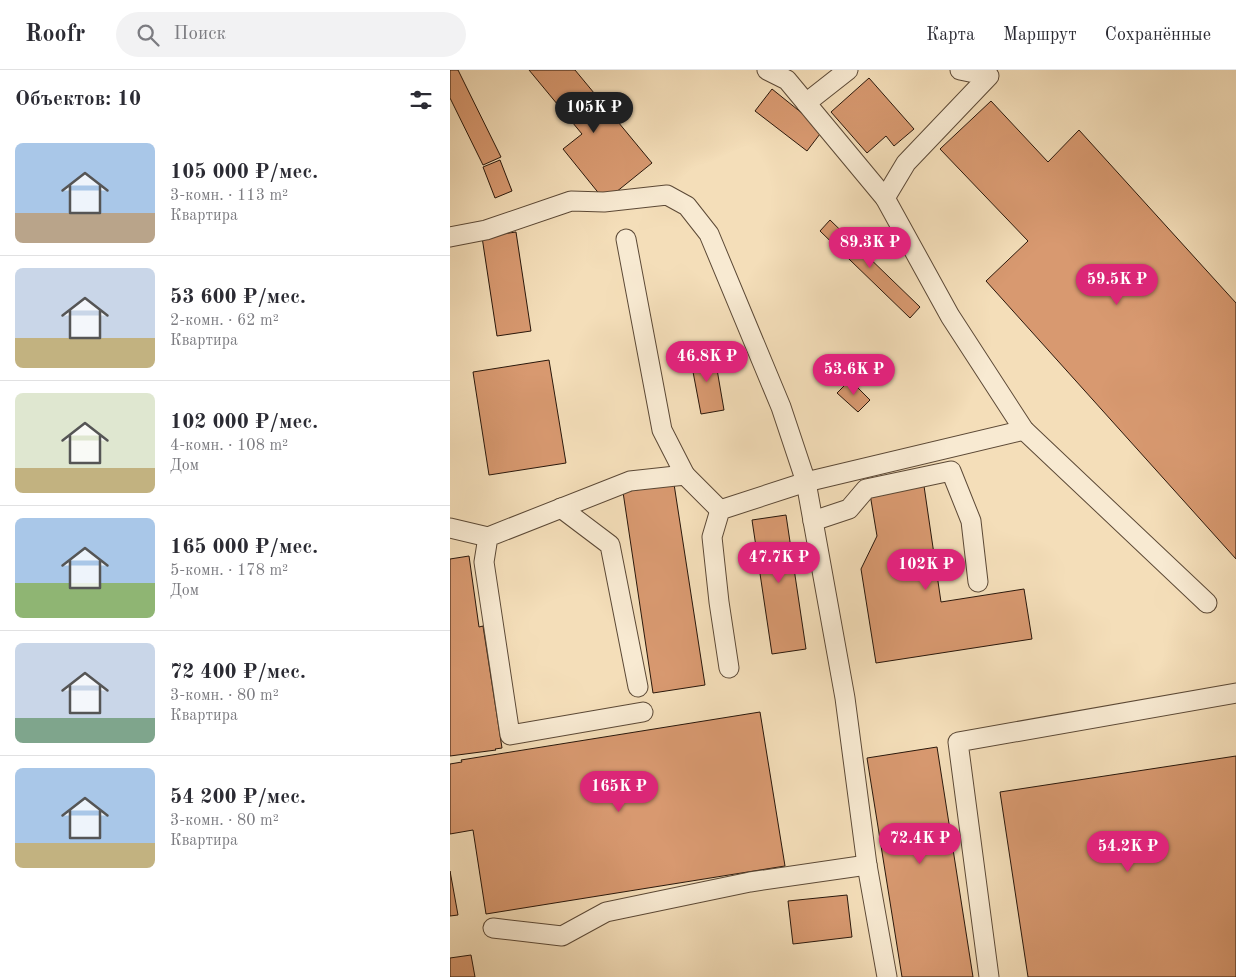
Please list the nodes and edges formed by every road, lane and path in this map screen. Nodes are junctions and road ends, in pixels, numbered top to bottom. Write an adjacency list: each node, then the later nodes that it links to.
1 (767, 70): 4 (lane)
2 (848, 70): 4 (lane)
3 (960, 70): 5 (lane)
4 (806, 103): 5 (lane)
5 (886, 198): 8 (lane)
6 (450, 237): 10 (lane)
7 (626, 239): 9 (lane)
8 (1024, 430): 10 (lane); 17 (lane)
9 (685, 475): 11 (lane); 12 (lane)
10 (806, 482): 12 (lane); 13 (lane)
11 (560, 508): 15 (lane); 19 (lane)
12 (720, 510): 18 (lane)
13 (812, 521): 16 (lane); 22 (lane)
14 (450, 528): 15 (lane)
15 (488, 537): 21 (lane)
16 (978, 582)
17 (1206, 603)
18 (729, 668)
19 (638, 687)
20 (1236, 693): 25 (lane)
21 (642, 712)
22 (867, 865): 23 (lane); 24 (lane)
23 (493, 928)
24 (887, 977)
25 (989, 977)

